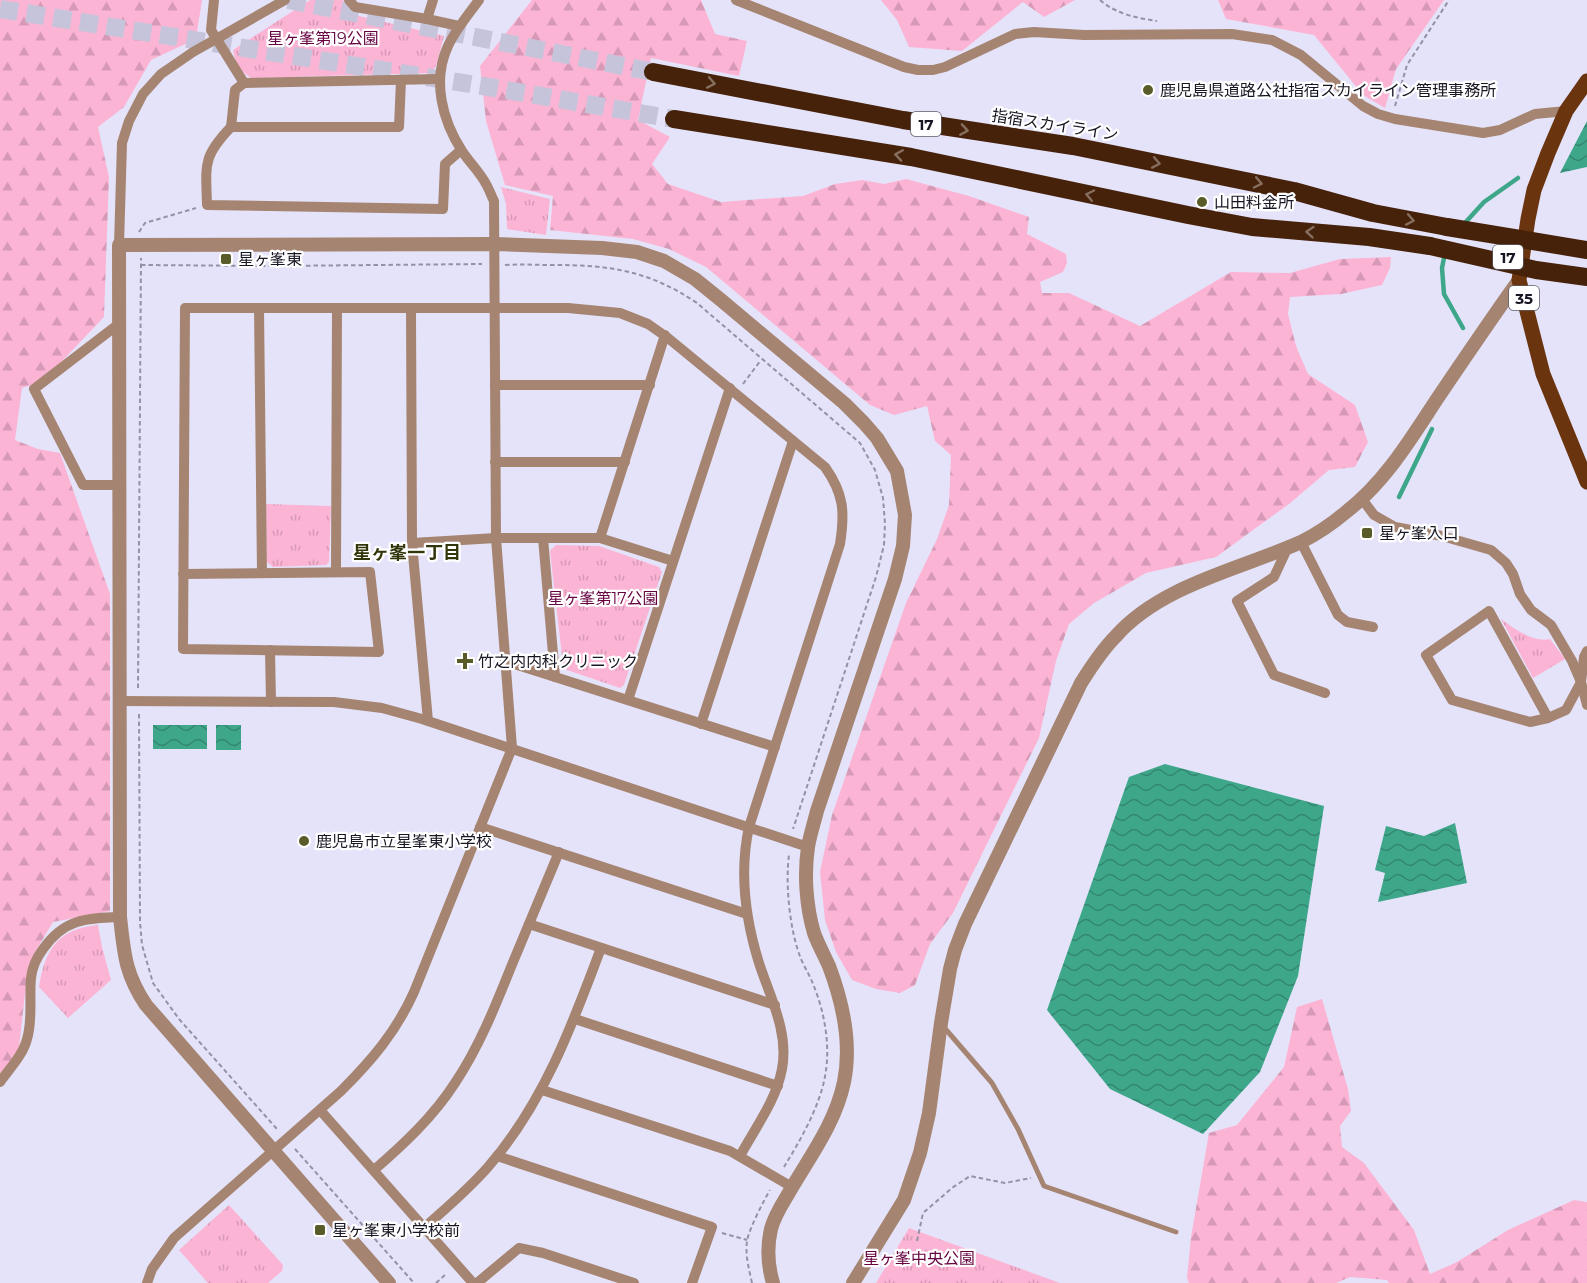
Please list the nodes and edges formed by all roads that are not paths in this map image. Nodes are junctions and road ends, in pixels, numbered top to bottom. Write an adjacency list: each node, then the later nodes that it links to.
1 (214, 0): 9 (street)
2 (285, 0): 9 (street)
3 (349, 0): 7 (street)
4 (433, 0): 7 (street)
5 (479, 0): 8 (street)
6 (736, 0): 15 (street)
7 (427, 19): 8 (street)
8 (459, 27): 11 (street)
9 (216, 39): 14 (street); 22 (street)
10 (653, 72): 19 (highway, 指宿スカイライン / 17, one-way to 19)
11 (439, 79): 12 (street); 18 (street)
12 (401, 80): 14 (street); 17 (street)
13 (1587, 81): 15 (main road, 35)
14 (244, 83): 17 (street)
15 (1566, 111): 27 (main road, 35)
16 (674, 119): 23 (highway, 17, one-way to 16)
17 (231, 127): 18 (street)
18 (461, 150): 21 (street)
19 (1447, 227): 20 (highway, bridge); 24 (highway, 17, bridge)
20 (1587, 238)
21 (494, 244): 22 (street); 31 (street); 70 (street)
22 (119, 245): 32 (street)
23 (1430, 246): 25 (highway, 17, bridge); 26 (highway, bridge)
24 (1587, 250)
25 (1587, 268)
26 (1587, 277)
27 (1520, 280): 40 (main road, 35); 42 (street)
28 (260, 308): 29 (street); 50 (street); 51 (street)
29 (337, 308): 30 (street); 49 (street)
30 (411, 308): 31 (street); 46 (street)
31 (494, 308): 33 (street); 34 (street)
32 (120, 322): 41 (street); 41 (street)
33 (665, 335): 35 (street); 36 (street)
34 (495, 385): 35 (street); 38 (street)
35 (650, 385): 39 (street)
36 (733, 391): 37 (street); 48 (street)
37 (793, 441): 65 (street); 66 (street)
38 (495, 462): 39 (street); 43 (street)
39 (625, 462): 45 (street)
40 (1585, 473)
41 (120, 484): 60 (street)
42 (1362, 499): 47 (street); 57 (street)
43 (496, 538): 44 (street); 46 (street); 55 (street)
44 (543, 538): 45 (street); 56 (street)
45 (600, 538): 48 (street)
46 (412, 543): 64 (street)
47 (1294, 544): 52 (street); 58 (street); 78 (street)
48 (673, 561): 59 (street)
49 (336, 572): 50 (street); 53 (street)
50 (262, 573): 51 (street)
51 (183, 574): 53 (street)
52 (1373, 627)
53 (270, 650): 61 (street)
54 (1587, 651): 57 (street)
55 (505, 661): 56 (street); 67 (street)
56 (555, 677): 59 (street)
57 (1581, 682): 62 (street); 63 (street)
58 (1326, 693)
59 (628, 700): 65 (street)
60 (120, 701): 61 (street); 73 (street)
61 (271, 702): 64 (street)
62 (1587, 705)
63 (1548, 718): 63 (street)
64 (428, 721): 67 (street)
65 (701, 724): 66 (street)
66 (775, 747): 69 (street)
67 (512, 748): 68 (street); 69 (street)
68 (480, 827): 71 (street); 82 (street)
69 (749, 827): 70 (street); 72 (street)
70 (808, 847): 87 (street)
71 (559, 852): 72 (street); 74 (street)
72 (747, 914): 76 (street)
73 (120, 916): 79 (street); 83 (street)
74 (529, 924): 75 (street); 86 (street)
75 (601, 948): 76 (street); 77 (street)
76 (775, 1005): 80 (street)
77 (574, 1019): 80 (street); 81 (street)
78 (941, 1023): 89 (lane); 98 (street)
79 (0, 1082)
80 (778, 1086): 85 (street)
81 (542, 1090): 84 (street); 85 (street)
82 (320, 1110): 83 (street); 86 (street)
83 (273, 1151): 91 (street); 92 (street)
84 (497, 1156): 88 (street); 96 (street)
85 (740, 1156): 87 (street)
86 (374, 1170): 88 (street)
87 (792, 1187): 97 (street)
88 (424, 1228): 93 (street)
89 (1176, 1232)
90 (598, 1271): 93 (street); 94 (street); 95 (street)
91 (147, 1283)
92 (388, 1283)
93 (475, 1283)
94 (594, 1283)
95 (634, 1283)
96 (692, 1283)
97 (773, 1283)
98 (853, 1283)

